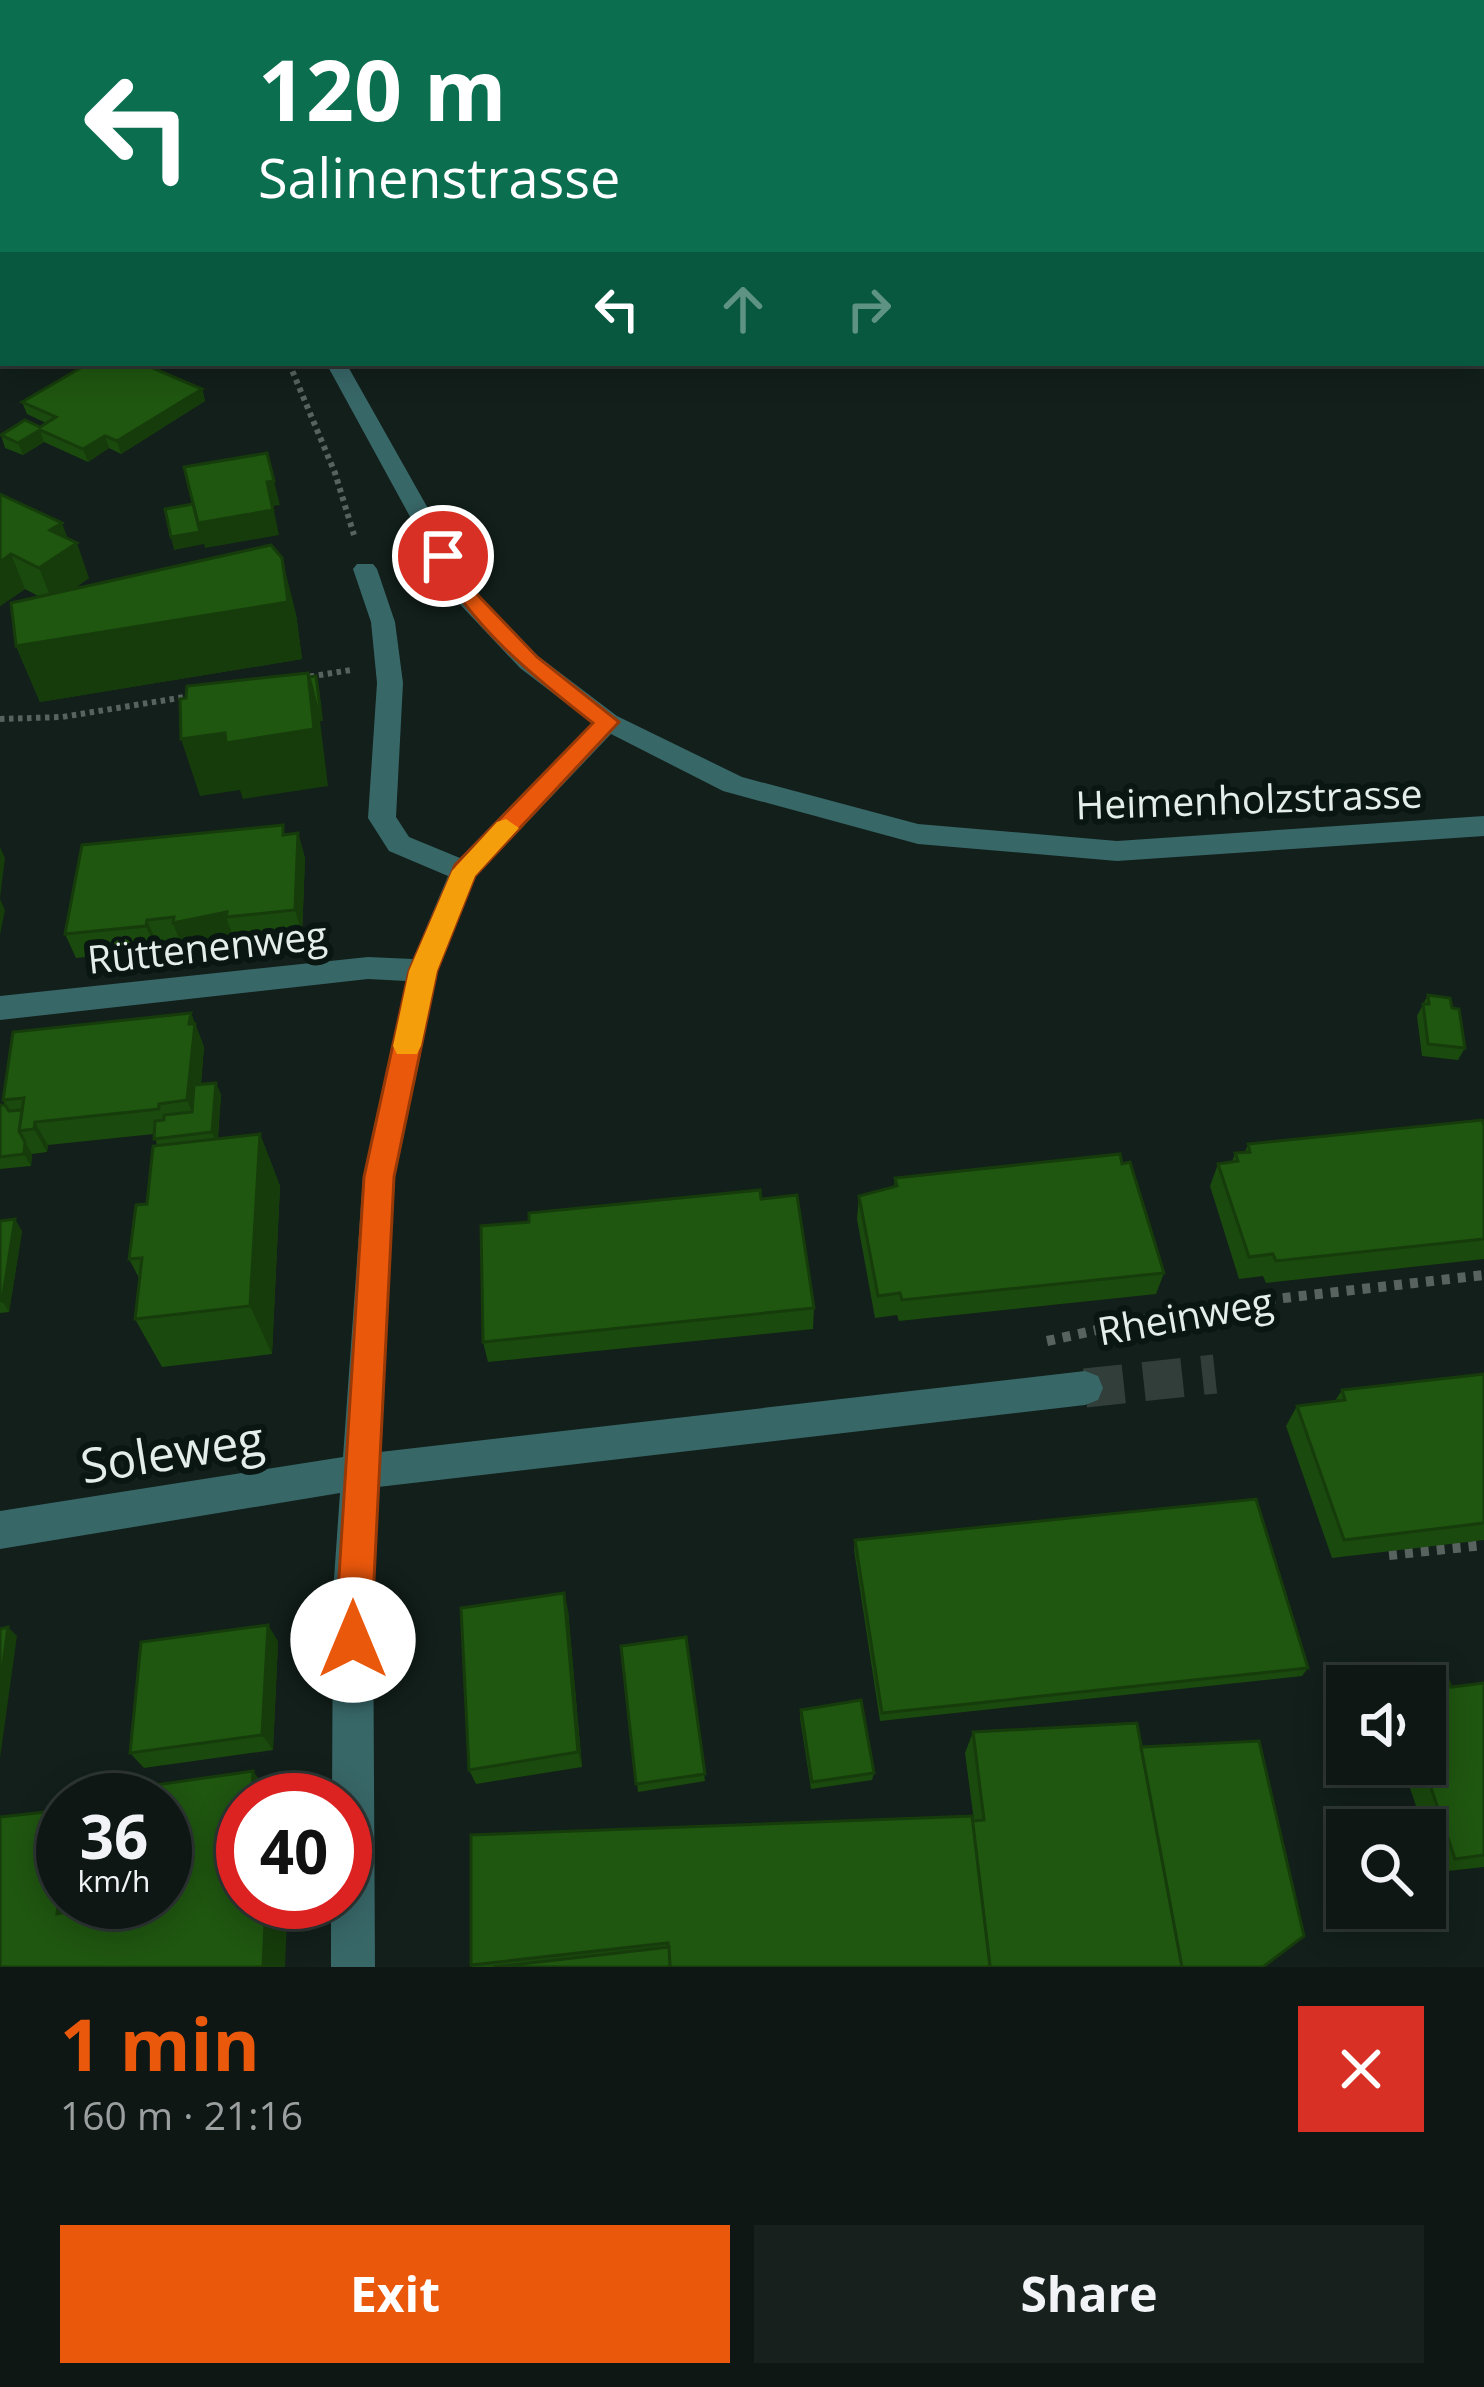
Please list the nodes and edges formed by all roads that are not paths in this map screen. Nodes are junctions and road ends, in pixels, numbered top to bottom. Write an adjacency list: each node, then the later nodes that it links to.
1 (338, 366): 3 (street, Heimenholzstrasse)
2 (365, 569): 5 (street)
3 (608, 722): 4 (street, Heimenholzstrasse); 5 (street)
4 (1484, 826)
5 (464, 871): 6 (street)
6 (423, 971): 7 (street, Rüttenenweg); 9 (street)
7 (0, 1008)
8 (1085, 1388): 9 (street, Rheinweg)
9 (359, 1472): 10 (street, Soleweg); 11 (street)
10 (0, 1530)
11 (353, 1967)

